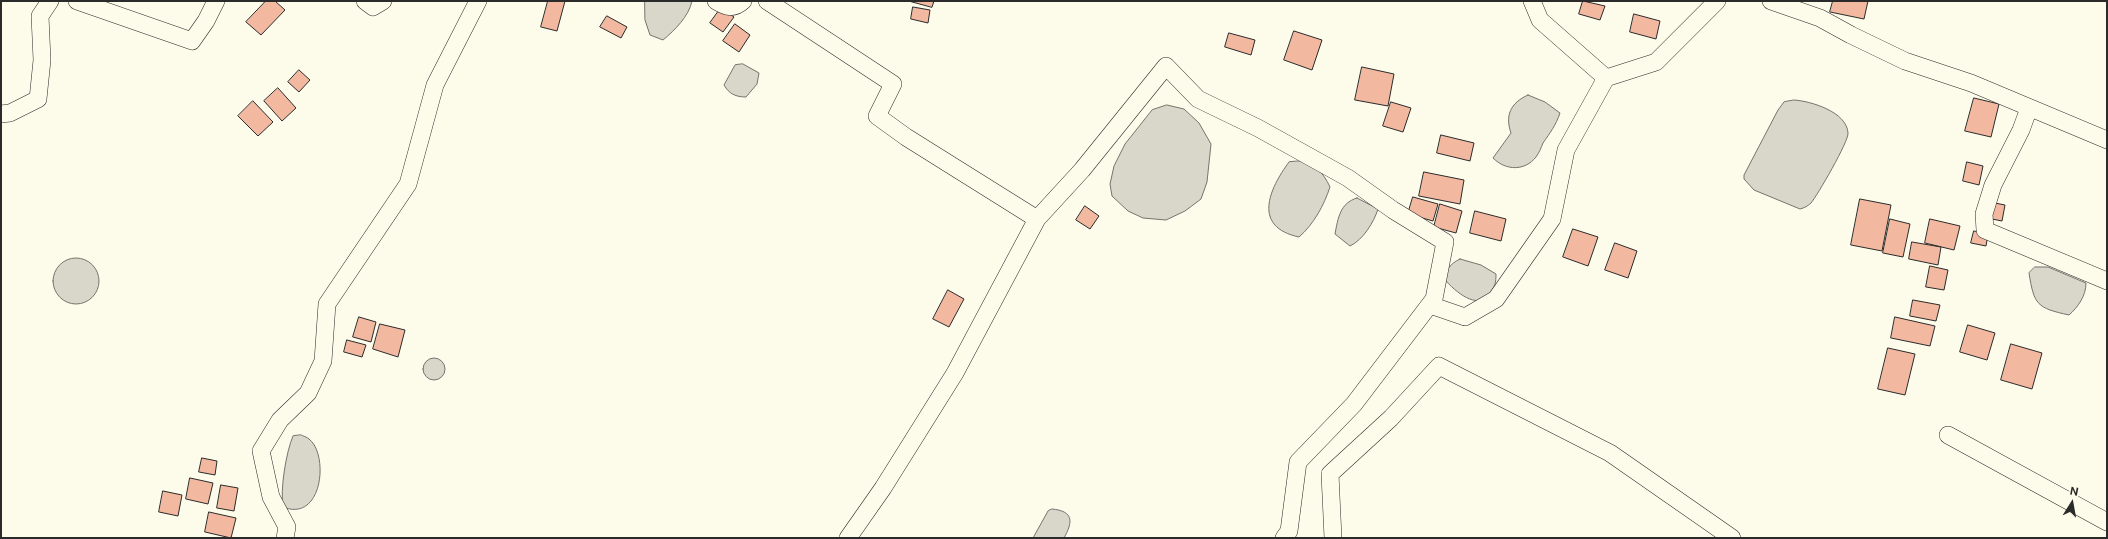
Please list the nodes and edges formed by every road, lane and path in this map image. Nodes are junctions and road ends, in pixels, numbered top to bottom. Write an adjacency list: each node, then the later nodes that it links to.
1 (50, 1): 15 (street)
2 (78, 1): 3 (street)
3 (216, 1)
4 (365, 1): 5 (street)
5 (383, 1)
6 (478, 1): 22 (street)
7 (716, 1): 8 (street)
8 (743, 1)
9 (767, 1): 17 (street)
10 (1532, 1): 13 (street)
11 (1717, 1): 13 (street)
12 (1771, 1): 14 (street)
13 (1606, 78): 19 (street)
14 (2029, 108): 16 (street); 18 (street)
15 (1, 114)
16 (2107, 140)
17 (1037, 219): 19 (street); 23 (street)
18 (2107, 281)
19 (1434, 299): 24 (street)
20 (1948, 435): 21 (street)
21 (2107, 522)
22 (285, 538)
23 (848, 538)
24 (1284, 538)
25 (1333, 538): 26 (street)
26 (1732, 538)

